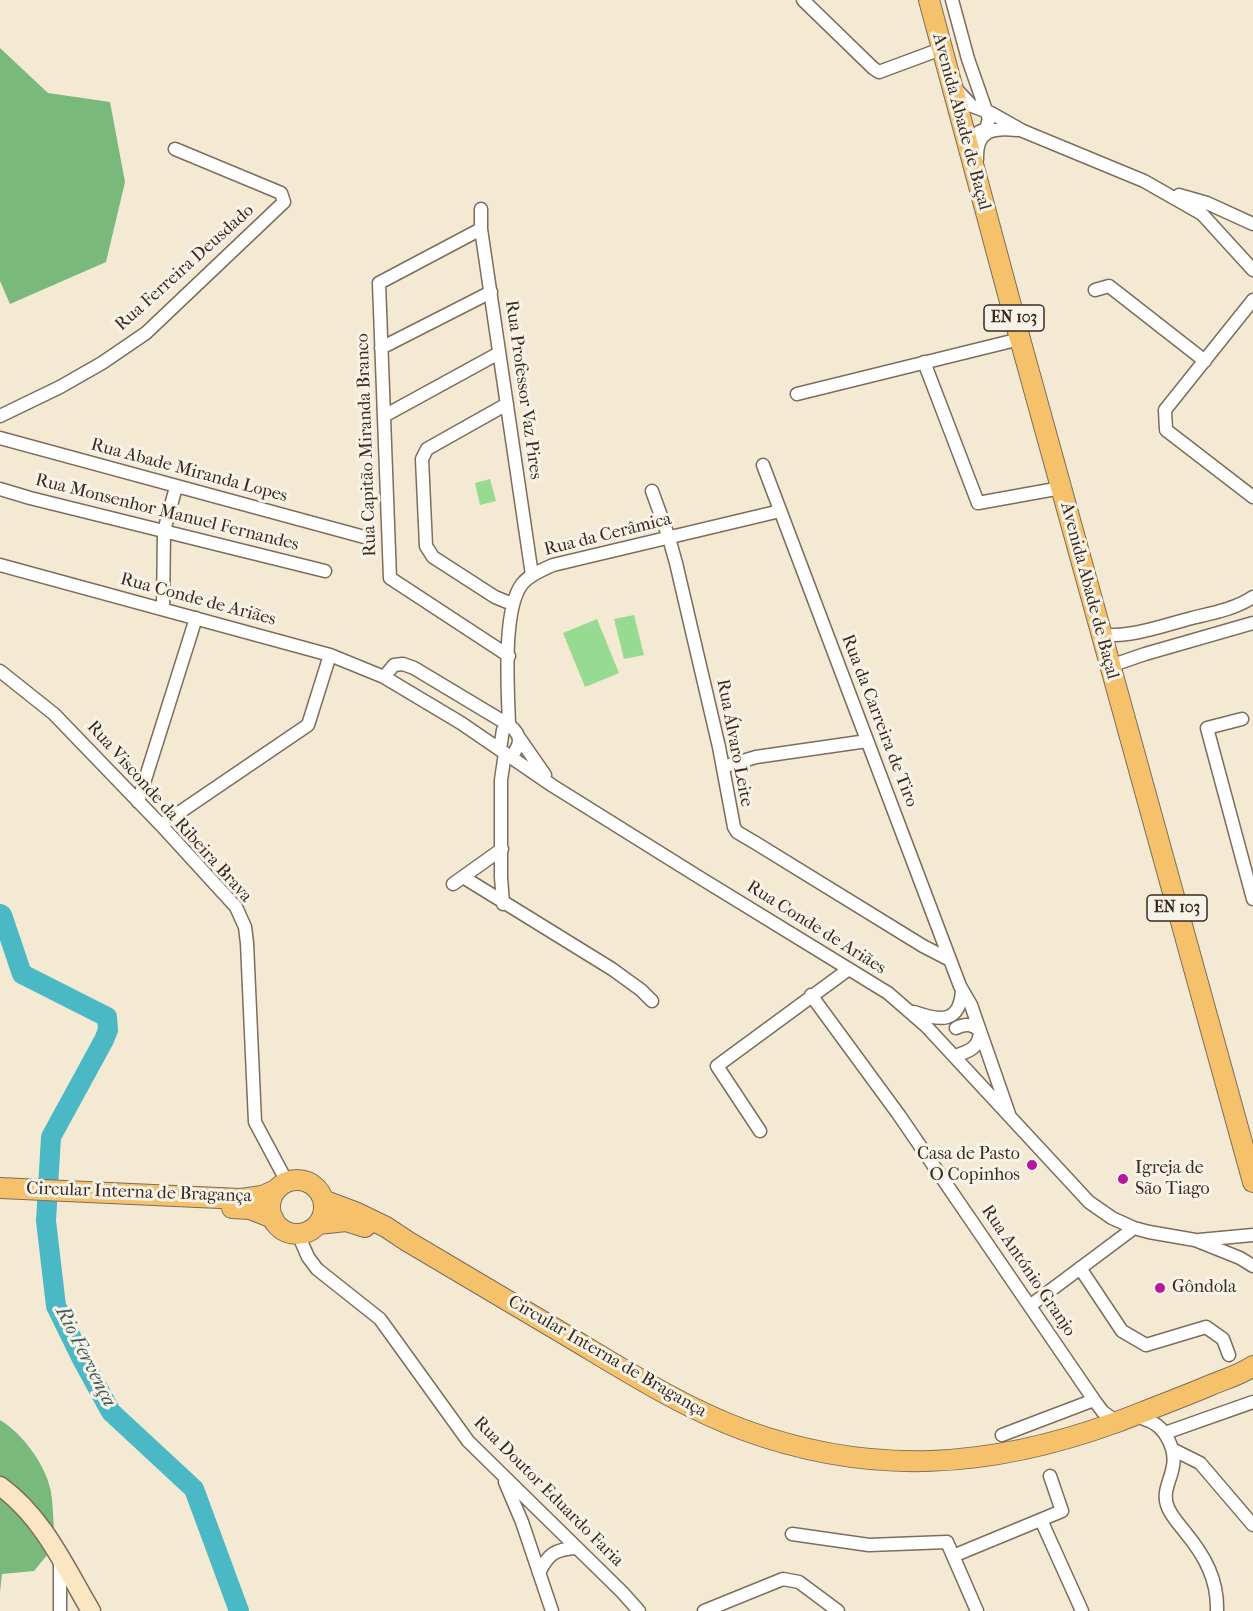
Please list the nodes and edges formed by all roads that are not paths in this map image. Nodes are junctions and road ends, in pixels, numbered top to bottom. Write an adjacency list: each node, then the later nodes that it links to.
1 (803, 0): 4 (street)
2 (929, 0): 4 (main road, Avenida Abade de Baçal / EN 103)
3 (952, 0): 6 (street)
4 (941, 49): 5 (main road, Avenida Abade de Baçal / EN 103)
5 (948, 76): 6 (street); 7 (main road, Avenida Abade de Baçal / EN 103)
6 (984, 111): 7 (street); 7 (street); 9 (street)
7 (970, 128): 8 (street); 11 (main road, Avenida Abade de Baçal / EN 103)
8 (994, 129): 9 (street); 11 (street)
9 (1023, 131): 12 (street)
10 (175, 149): 27 (street, Rua Ferreira Deusdado)
11 (975, 175): 20 (main road, Avenida Abade de Baçal / EN 103)
12 (1157, 188): 14 (street); 16 (street)
13 (481, 209): 15 (street, Rua Professor Vaz Pires)
14 (1253, 224)
15 (481, 229): 18 (street, Rua Professor Vaz Pires); 21 (street, Rua Capitão Miranda Branco)
16 (1253, 270)
17 (1095, 290): 23 (street)
18 (491, 292): 21 (street); 22 (street, Rua Professor Vaz Pires)
19 (1253, 300): 23 (street)
20 (1020, 339): 24 (street); 32 (main road, Avenida Abade de Baçal / EN 103)
21 (381, 348): 28 (street, Rua Capitão Miranda Branco)
22 (499, 353): 26 (street, Rua Professor Vaz Pires); 28 (street)
23 (1205, 361): 35 (street)
24 (924, 362): 25 (street); 32 (street)
25 (798, 394)
26 (507, 404): 42 (street, Rua Professor Vaz Pires); 44 (street)
27 (0, 416)
28 (384, 416): 50 (street, Rua Capitão Miranda Branco)
29 (0, 438): 31 (street, Rua Abade Miranda Lopes)
30 (763, 465): 36 (street, Rua da Carreira de Tiro)
31 (176, 487): 37 (street); 38 (street, Rua Abade Miranda Lopes)
32 (1061, 488): 48 (main road, Avenida Abade de Baçal / EN 103)
33 (0, 489): 37 (street, Rua Monsenhor Manuel Fernandes)
34 (652, 491): 39 (street, Rua Álvaro Leite)
35 (1253, 497)
36 (780, 511): 39 (street, Rua da Cerâmica); 58 (street, Rua da Carreira de Tiro)
37 (164, 531): 41 (street, Rua Monsenhor Manuel Fernandes); 45 (street)
38 (368, 538)
39 (669, 538): 42 (street, Rua da Cerâmica); 60 (street, Rua Álvaro Leite)
40 (0, 565): 45 (street, Rua Conde de Ariães)
41 (325, 571)
42 (532, 575): 44 (street, Rua da Cerâmica)
43 (1253, 597): 48 (street)
44 (512, 604): 50 (street, Rua da Cerâmica)
45 (163, 609): 46 (street, Rua Conde de Ariães)
46 (196, 618): 49 (street, Rua Conde de Ariães); 62 (street)
47 (1253, 623): 51 (street)
48 (1101, 635): 51 (main road, Avenida Abade de Baçal / EN 103)
49 (330, 655): 53 (street, Rua Conde de Ariães); 63 (street)
50 (509, 656): 55 (street, Rua da Cerâmica)
51 (1110, 666): 79 (main road, Avenida Abade de Baçal / EN 103)
52 (0, 671): 62 (street, Rua Visconde da Ribeira Brava)
53 (384, 677): 55 (street); 57 (street, Rua Conde de Ariães)
54 (1242, 719): 65 (street)
55 (506, 727): 56 (street); 57 (street); 59 (street, Rua da Cerâmica)
56 (520, 739): 59 (street); 61 (street)
57 (486, 740): 59 (street, Rua Conde de Ariães)
58 (867, 741): 60 (street); 67 (street, Rua da Carreira de Tiro)
59 (505, 753): 61 (street, Rua Conde de Ariães); 64 (street, Rua da Cerâmica)
60 (723, 767): 67 (street, Rua Álvaro Leite)
61 (553, 786): 68 (street, Rua Conde de Ariães)
62 (138, 802): 63 (street, Rua Visconde da Ribeira Brava)
63 (162, 825): 80 (street, Rua Visconde da Ribeira Brava)
64 (502, 849): 66 (street, Rua da Cerâmica); 66 (street)
65 (1253, 899)
66 (503, 904): 71 (street)
67 (950, 960): 69 (street, Rua da Carreira de Tiro)
68 (849, 969): 70 (street); 73 (street, Rua Conde de Ariães)
69 (962, 990): 72 (street); 75 (street, Rua da Carreira de Tiro)
70 (811, 995): 78 (street); 93 (street, Rua António Granjo)
71 (652, 1001)
72 (961, 1004): 73 (street); 74 (street)
73 (909, 1010): 76 (street, Rua Conde de Ariães)
74 (956, 1028): 75 (street); 76 (street)
75 (980, 1032): 76 (street); 77 (street, Rua da Carreira de Tiro)
76 (951, 1052): 77 (street, Rua Conde de Ariães)
77 (1011, 1119): 87 (street, Rua Conde de Ariães)
78 (760, 1131)
79 (1252, 1172)
80 (281, 1186): 83 (main road, Circular Interna de Bragança); 84 (main road); 85 (main road)
81 (0, 1188): 83 (main road, Circular Interna de Bragança)
82 (0, 1195): 83 (main road, Circular Interna de Bragança)
83 (113, 1197): 85 (main road, Circular Interna de Bragança)
84 (323, 1200): 86 (main road); 102 (main road, Circular Interna de Bragança)
85 (273, 1218): 88 (main road)
86 (318, 1224): 88 (main road); 100 (main road, Circular Interna de Bragança)
87 (1134, 1228): 90 (street, Rua Conde de Ariães); 92 (street)
88 (298, 1234): 106 (street, Rua Doutor Eduardo Faria)
89 (1253, 1235): 90 (street, Rua Conde de Ariães)
90 (1195, 1240): 91 (street, Rua Conde de Ariães)
91 (1253, 1266)
92 (1080, 1268): 93 (street); 94 (street)
93 (1030, 1305): 97 (street, Rua António Granjo)
94 (1229, 1355)
95 (1253, 1366): 101 (main road, Circular Interna de Bragança)
96 (1253, 1377): 99 (main road, Circular Interna de Bragança)
97 (1094, 1400): 101 (street, Rua António Granjo); 102 (street); 104 (street)
98 (1253, 1402): 103 (street)
99 (1171, 1409): 100 (main road, Circular Interna de Bragança); 103 (street)
100 (1144, 1419): 103 (street)
101 (1117, 1422): 102 (main road, Circular Interna de Bragança)
102 (1094, 1430)
103 (1165, 1433): 105 (street)
104 (1002, 1435)
105 (1174, 1450): 110 (street); 124 (street)
106 (502, 1476): 112 (street, Rua Doutor Eduardo Faria); 115 (street)
107 (1050, 1476): 109 (street)
108 (0, 1486): 114 (street)
109 (1041, 1520): 113 (street); 123 (street)
110 (1253, 1526)
111 (792, 1534): 113 (street)
112 (577, 1548): 115 (street); 119 (street, Rua Doutor Eduardo Faria)
113 (953, 1556): 122 (street)
114 (60, 1559): 116 (street); 117 (street)
115 (539, 1573): 118 (street)
116 (60, 1611)
117 (91, 1611)
118 (552, 1611)
119 (639, 1611)
120 (704, 1611): 121 (street)
121 (838, 1611)
122 (977, 1611)
123 (1082, 1611)
124 (1216, 1611)

